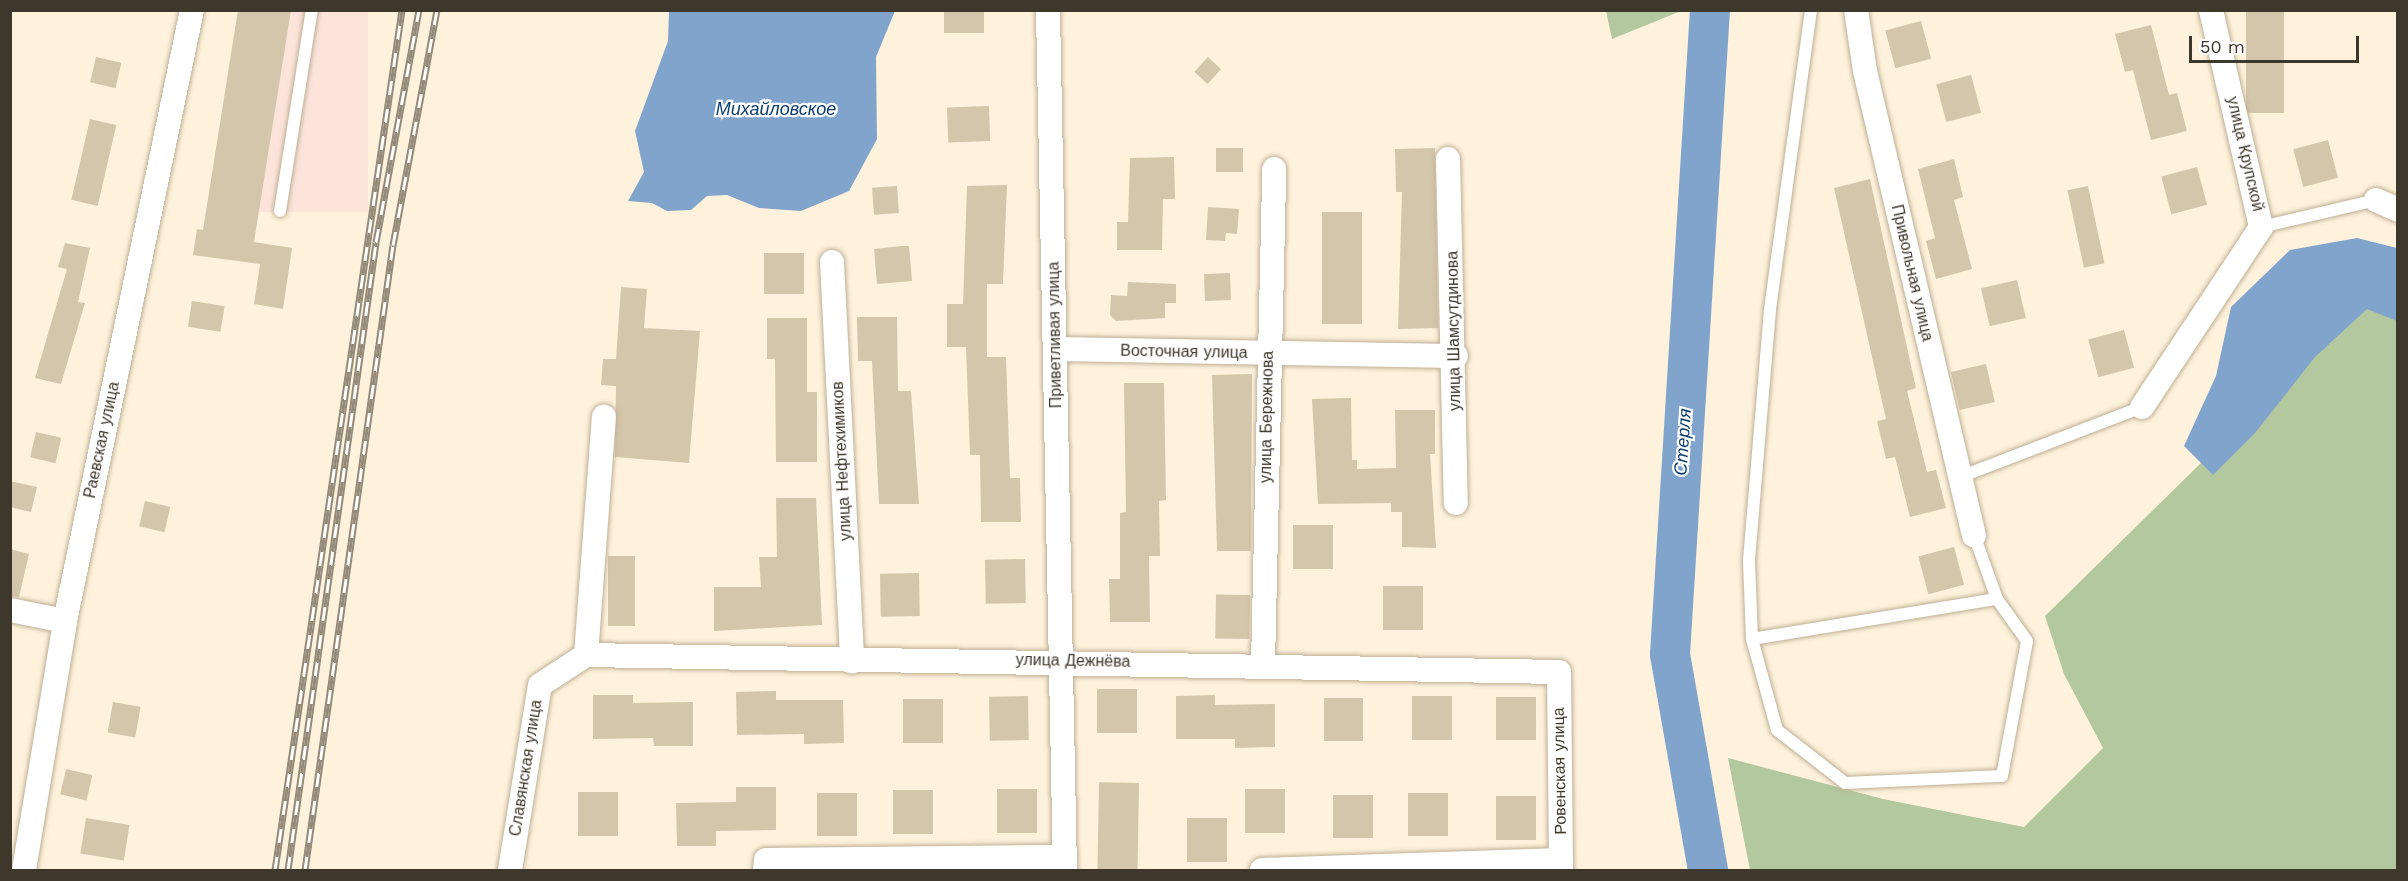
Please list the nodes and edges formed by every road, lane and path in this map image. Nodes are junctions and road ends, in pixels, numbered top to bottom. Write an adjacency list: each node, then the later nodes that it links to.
1 (192, 10): 23 (street, Раевская улица)
2 (312, 10): 10 (lane)
3 (1048, 10): 13 (street, Приветливая улица)
4 (1811, 10): 24 (lane)
5 (1856, 10): 18 (street, Привольная улица)
6 (2211, 10): 11 (street, улица Крупской)
7 (1448, 159): 15 (street, улица Шамсутдинова)
8 (1274, 170): 14 (street, улица Бережнова)
9 (2387, 205): 11 (lane)
10 (280, 211)
11 (2262, 227): 16 (street, улица Крупской)
12 (832, 262): 27 (street, улица Нефтехимиков)
13 (1055, 349): 14 (street, Восточная улица); 26 (street, Приветливая улица)
14 (1269, 354): 15 (street, Восточная улица); 28 (street, улица Бережнова)
15 (1456, 356): 19 (street, улица Шамсутдинова)
16 (2142, 407): 18 (lane)
17 (604, 417): 25 (street)
18 (1960, 477): 20 (street, Привольная улица)
19 (1456, 503)
20 (1974, 535): 21 (lane)
21 (1997, 598): 24 (lane); 24 (lane)
22 (10, 610): 23 (street)
23 (64, 621): 32 (street, Раевская улица)
24 (1752, 639)
25 (586, 655): 27 (street, улица Дежнёва); 33 (street, Славянская улица)
26 (1063, 660): 27 (street, улица Дежнёва); 28 (street, улица Дежнёва); 30 (street, Приветливая улица)
27 (852, 661)
28 (1263, 665): 29 (street, улица Дежнёва)
29 (1559, 672): 31 (street, Ровенская улица)
30 (1065, 864): 34 (street)
31 (1561, 865): 35 (street)
32 (24, 870)
33 (510, 870)
34 (765, 870)
35 (1262, 870)

